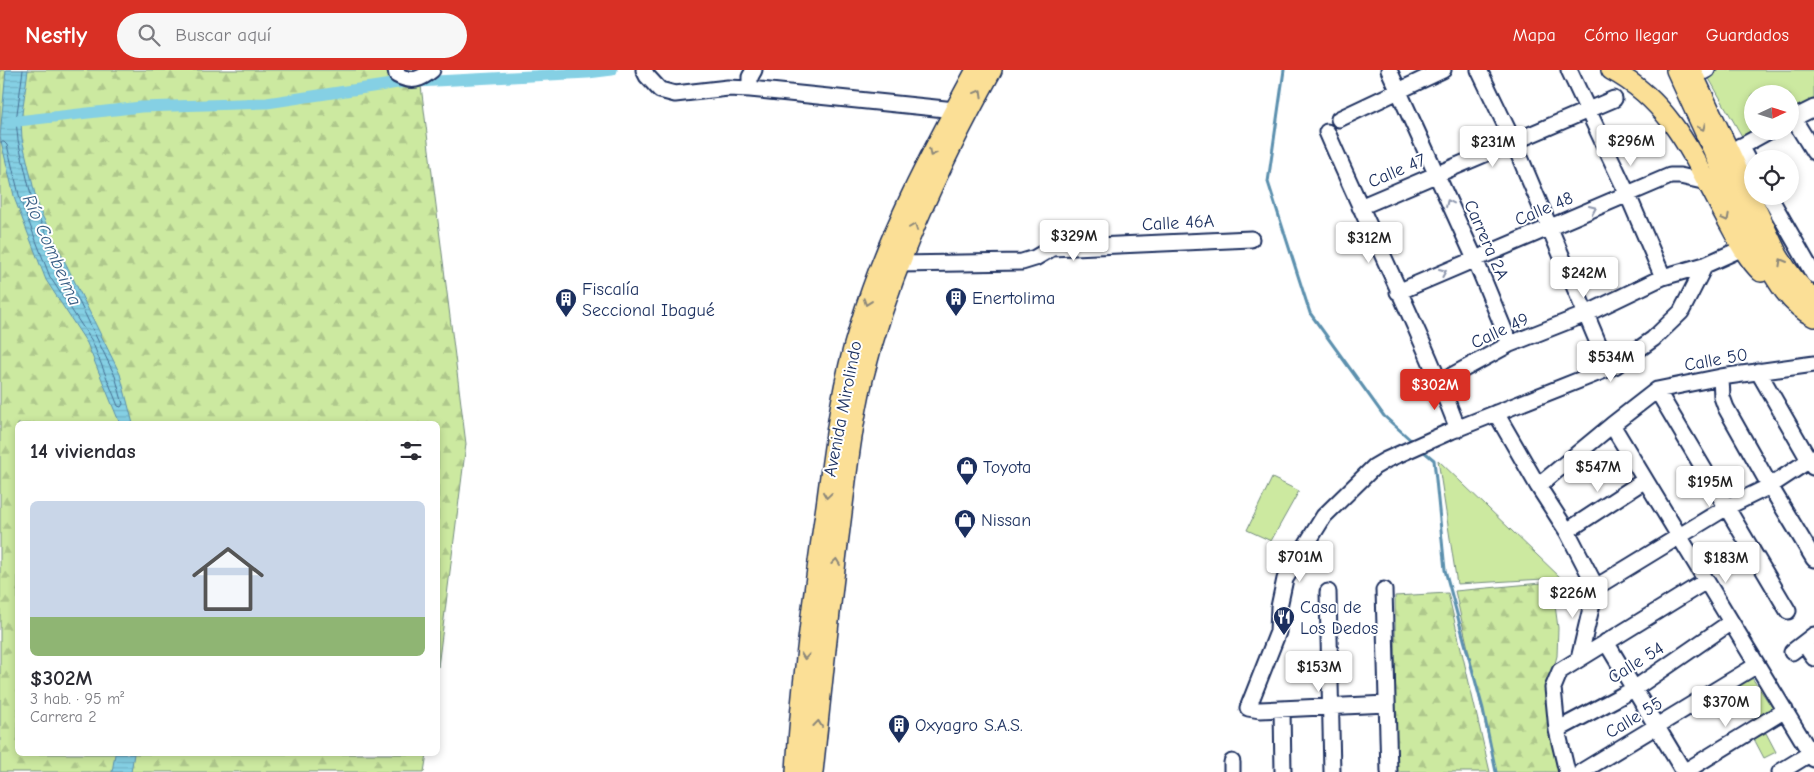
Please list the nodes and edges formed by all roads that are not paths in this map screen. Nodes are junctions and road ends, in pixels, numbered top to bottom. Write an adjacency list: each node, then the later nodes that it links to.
1 (396, 70): 2 (street)
2 (432, 70)
3 (754, 70): 15 (street)
4 (969, 70): 20 (main road)
5 (976, 70): 20 (main road, Avenida Mirolindo)
6 (992, 70): 20 (main road, Avenida Mirolindo, one-way to 6)
7 (1389, 70): 16 (street, Carrera 2A)
8 (1443, 70): 16 (street)
9 (1479, 70): 26 (street)
10 (1569, 70): 19 (street)
11 (1611, 70): 31 (main road)
12 (1676, 70): 37 (main road, one-way to 37)
13 (1697, 72): 27 (main road)
14 (645, 73): 15 (street)
15 (750, 89): 20 (street)
16 (1399, 92): 22 (street); 30 (street, Carrera 2A)
17 (1614, 99): 19 (street, Calle 47)
18 (1814, 108): 21 (street)
19 (1588, 110): 26 (street, Calle 47); 32 (street)
20 (961, 113): 39 (main road, Avenida Mirolindo, one-way to 20); 83 (main road, Avenida Mirolindo, one-way to 83)
21 (1799, 116)
22 (1339, 119)
23 (1799, 130): 28 (street)
24 (1327, 132): 34 (street)
25 (1753, 140): 27 (street)
26 (1514, 143): 30 (street, Calle 47); 35 (street)
27 (1735, 150): 29 (street); 37 (main road)
28 (1814, 152)
29 (1744, 160)
30 (1436, 174): 34 (street, Calle 47); 38 (street, Carrera 2A, one-way to 30)
31 (1708, 185): 32 (street, Calle 48); 37 (main road, one-way to 37)
32 (1627, 193): 35 (street, Calle 48, one-way to 32); 42 (street)
33 (1774, 205): 41 (street)
34 (1360, 208): 43 (street)
35 (1550, 228): 38 (street, Calle 48); 44 (street)
36 (1251, 239): 39 (street, Calle 46A)
37 (1757, 244): 40 (street, Calle 49); 45 (main road, one-way to 37); 45 (main road)
38 (1475, 258): 43 (street, Calle 48, one-way to 38); 46 (street, Carrera 2A)
39 (900, 264): 84 (main road, Avenida Mirolindo, one-way to 39)
40 (1705, 265): 42 (street, Calle 49); 53 (street)
41 (1814, 275)
42 (1663, 278): 44 (street, Calle 49)
43 (1398, 292): 51 (street)
44 (1586, 314): 46 (street, Calle 49); 47 (street)
45 (1813, 314)
46 (1510, 344): 51 (street, Calle 49)
47 (1604, 357)
48 (1813, 365): 49 (street, Calle 50)
49 (1758, 371): 50 (street, Calle 50); 56 (street)
50 (1720, 377): 52 (street, Calle 50); 59 (street)
51 (1440, 382): 55 (street)
52 (1657, 390): 54 (street, Calle 50); 60 (street)
53 (1496, 413): 55 (street); 58 (street)
54 (1612, 425): 57 (street); 58 (street, Calle 50)
55 (1458, 429): 78 (street)
56 (1812, 462): 59 (street)
57 (1645, 480): 61 (street); 62 (street)
58 (1538, 486): 61 (street)
59 (1770, 486): 60 (street); 63 (street)
60 (1727, 508): 62 (street); 68 (street)
61 (1567, 532): 65 (street)
62 (1679, 535): 64 (street); 65 (street)
63 (1814, 559)
64 (1706, 581): 69 (street); 70 (street)
65 (1596, 587): 73 (street)
66 (1384, 590): 76 (street)
67 (1328, 592): 77 (street)
68 (1788, 611)
69 (1732, 622): 74 (street); 75 (street, Calle 54)
70 (1606, 642): 73 (street); 75 (street)
71 (1803, 643): 72 (street)
72 (1814, 658)
73 (1579, 659): 81 (street)
74 (1757, 665): 79 (street); 80 (street, Calle 55)
75 (1634, 688): 80 (street); 81 (street, Calle 54)
76 (1387, 704): 77 (street); 87 (street)
77 (1331, 707): 78 (street); 86 (street)
78 (1282, 709): 85 (street)
79 (1785, 710): 82 (street); 90 (street)
80 (1657, 727): 89 (street, Calle 55); 90 (street)
81 (1557, 730): 88 (street)
82 (1812, 756): 91 (street)
83 (796, 772)
84 (813, 772)
85 (1283, 772)
86 (1332, 772)
87 (1389, 772)
88 (1567, 772)
89 (1580, 772)
90 (1684, 772)
91 (1780, 772)

